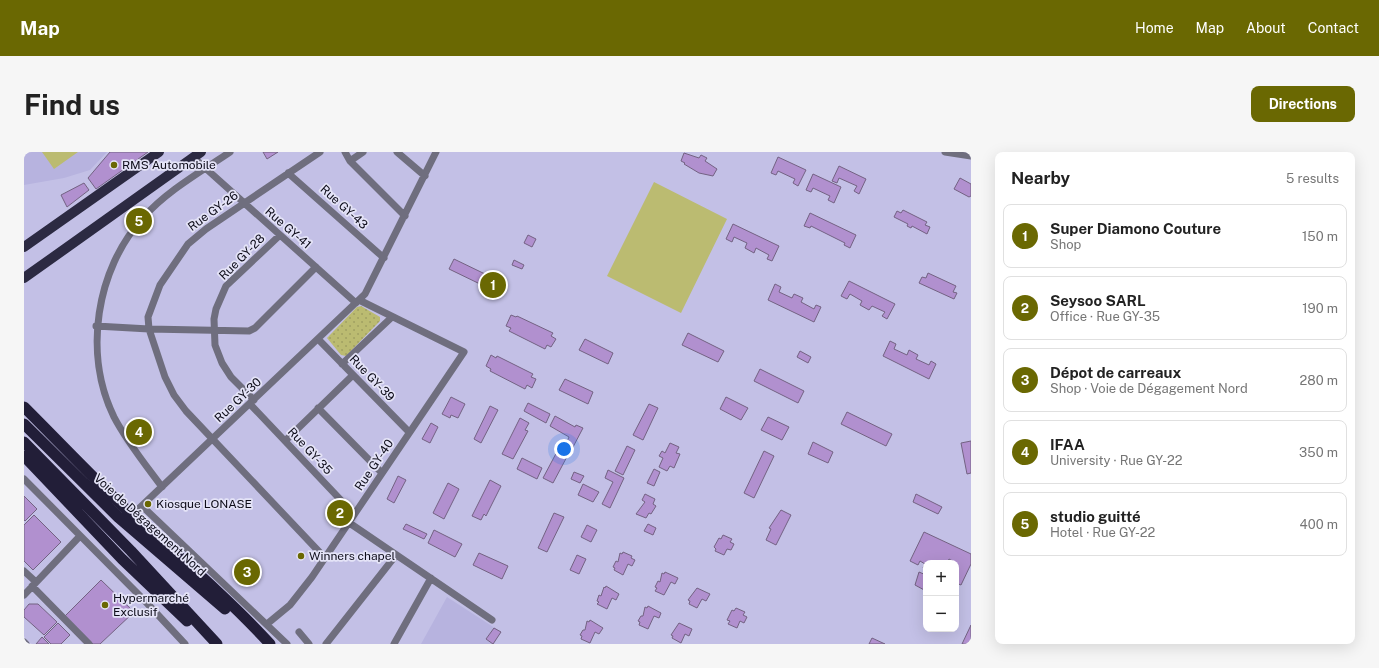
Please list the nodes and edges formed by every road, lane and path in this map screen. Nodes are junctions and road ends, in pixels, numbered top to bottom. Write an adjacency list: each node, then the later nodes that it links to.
1 (159, 152): 18 (main road)
2 (230, 152): 12 (street)
3 (320, 152): 13 (street, Rue GY-26)
4 (345, 152): 11 (street)
5 (363, 152): 11 (street)
6 (397, 152): 14 (street)
7 (436, 152): 14 (street, Rue GY-30)
8 (945, 152): 10 (street)
9 (197, 155): 12 (street, Rue GY-41); 21 (main road)
10 (971, 156)
11 (350, 161): 16 (street)
12 (205, 169): 15 (street, Rue GY-41); 24 (street)
13 (288, 173): 15 (street, Rue GY-26); 19 (street, Rue GY-43)
14 (425, 176): 16 (street, Rue GY-30)
15 (243, 203): 17 (street, Rue GY-41); 25 (street, Rue GY-26)
16 (405, 216): 19 (street, Rue GY-30)
17 (280, 235): 20 (street, Rue GY-41); 26 (street, Rue GY-28)
18 (24, 247)
19 (384, 258): 22 (street, Rue GY-30)
20 (316, 267): 22 (street, Rue GY-41); 26 (street)
21 (24, 278)
22 (358, 302): 23 (street, Rue GY-41); 27 (street, Rue GY-30)
23 (392, 317): 28 (street, Rue GY-41); 29 (street)
24 (96, 326): 25 (street); 42 (street)
25 (149, 329): 26 (street); 36 (street, Rue GY-26)
26 (213, 330): 31 (street, Rue GY-28)
27 (318, 339): 29 (street, Rue GY-39); 31 (street, Rue GY-30)
28 (464, 352): 35 (street, Rue GY-40)
29 (342, 364): 30 (street, Rue GY-39)
30 (353, 375): 33 (street); 35 (street, Rue GY-39)
31 (252, 402): 36 (street, Rue GY-30); 37 (street, Rue GY-35)
32 (24, 408): 45 (highway)
33 (318, 408): 37 (street); 40 (street)
34 (24, 424): 61 (highway, Voie de Dégagement Nord)
35 (409, 432): 40 (street, Rue GY-40)
36 (212, 440): 42 (street, Rue GY-30); 49 (street, Rue GY-26)
37 (284, 441): 44 (street, Rue GY-35)
38 (24, 442): 60 (highway)
39 (24, 456): 59 (highway)
40 (382, 473): 44 (street, Rue GY-40)
41 (24, 479): 47 (street)
42 (162, 486): 43 (street, Rue GY-30)
43 (142, 506): 45 (street, Rue GY-30); 55 (street)
44 (354, 514): 46 (street, Rue GY-40)
45 (132, 515): 62 (highway)
46 (348, 522): 48 (street); 49 (street, Rue GY-40)
47 (80, 536): 52 (street); 58 (street)
48 (396, 555): 51 (street); 65 (street)
49 (325, 558): 55 (street, Rue GY-40)
50 (24, 571): 52 (street)
51 (430, 578): 54 (street); 66 (street)
52 (34, 584): 53 (street); 57 (street)
53 (24, 595)
54 (492, 620)
55 (267, 624): 63 (street)
56 (298, 632): 64 (street)
57 (89, 644)
58 (185, 644)
59 (210, 644)
60 (217, 644)
61 (262, 644)
62 (270, 644)
63 (287, 644)
64 (309, 644)
65 (326, 644)
66 (394, 644)

